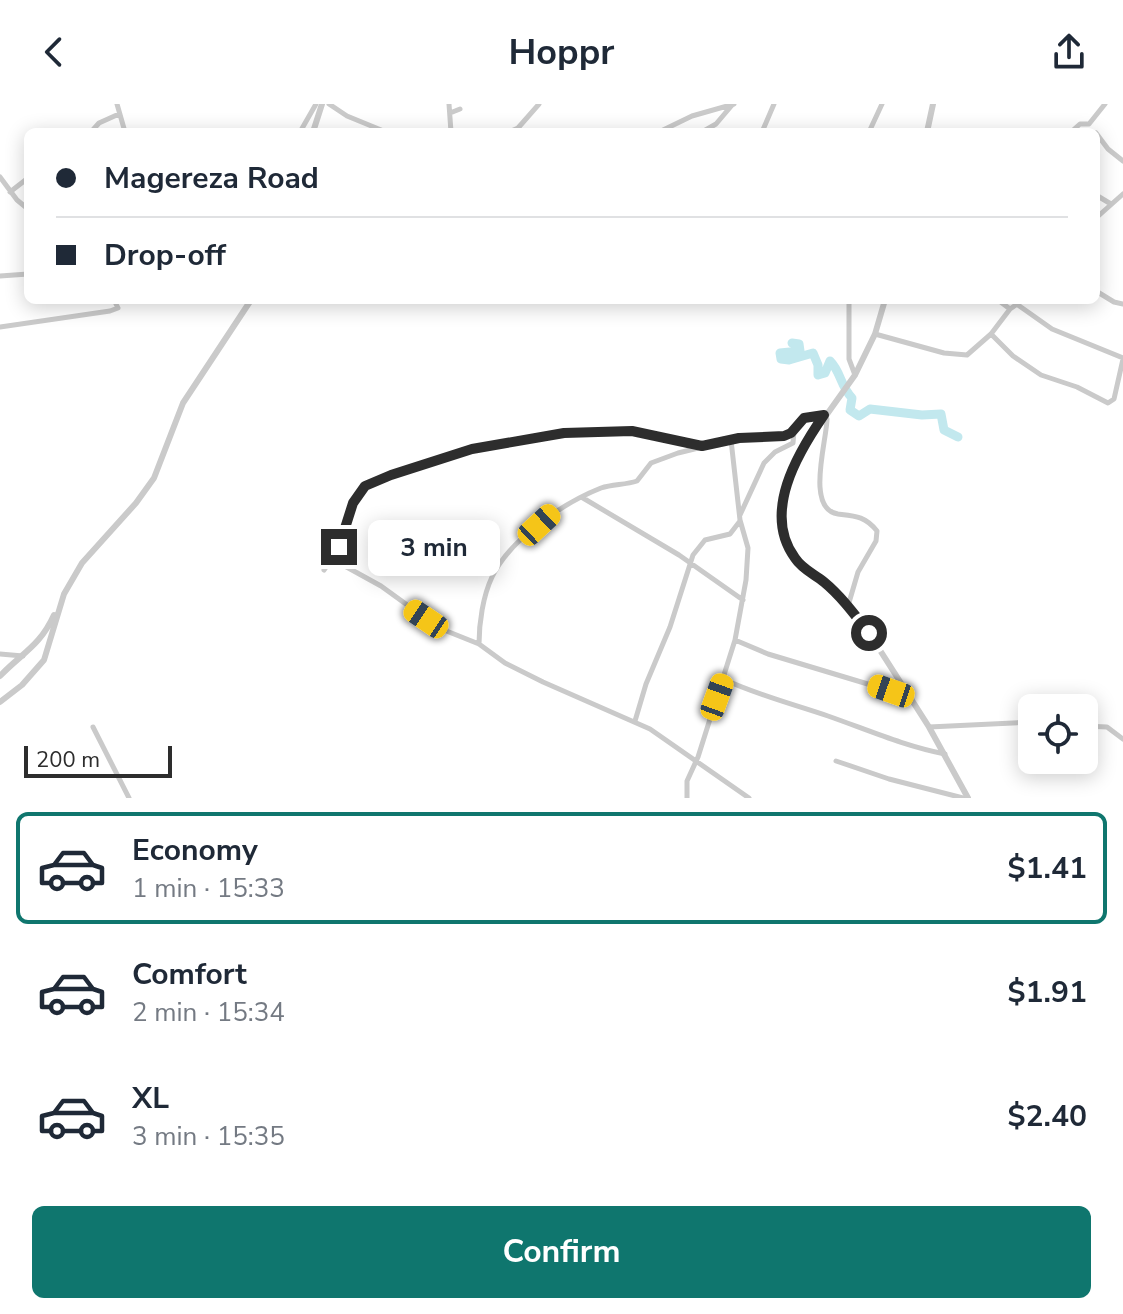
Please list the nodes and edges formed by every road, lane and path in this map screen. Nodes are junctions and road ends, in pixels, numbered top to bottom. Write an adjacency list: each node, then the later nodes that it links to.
1 (117, 104): 14 (street)
2 (316, 104): 18 (street)
3 (322, 104): 19 (street)
4 (329, 104): 20 (street)
5 (449, 104): 13 (street)
6 (539, 104): 22 (street)
7 (730, 104): 23 (street); 24 (street)
8 (774, 104): 25 (street)
9 (882, 104): 26 (street)
10 (933, 104): 27 (street)
11 (1105, 104): 15 (street)
12 (460, 109): 13 (street)
13 (450, 113): 21 (street)
14 (119, 114): 16 (street); 17 (street)
15 (1088, 124): 28 (street); 29 (street)
16 (95, 128)
17 (124, 128)
18 (302, 128)
19 (314, 128)
20 (376, 128)
21 (453, 128)
22 (518, 128)
23 (667, 128)
24 (709, 128)
25 (764, 128)
26 (871, 128)
27 (928, 128)
28 (1076, 128)
29 (1092, 128)
30 (1100, 138): 31 (street)
31 (1123, 161)
32 (0, 177): 34 (street)
33 (24, 181): 34 (street)
34 (10, 192): 38 (street)
35 (1123, 194): 37 (street)
36 (1100, 197): 37 (street)
37 (1111, 204): 39 (street)
38 (24, 207)
39 (1100, 214)
40 (24, 274): 41 (street)
41 (0, 276)
42 (1100, 294): 48 (street)
43 (117, 304): 51 (street)
44 (248, 304): 67 (street)
45 (849, 304): 55 (street)
46 (884, 304): 52 (street)
47 (1003, 304): 50 (street)
48 (1123, 304)
49 (1018, 305): 50 (street); 54 (street)
50 (1010, 309): 53 (street)
51 (0, 327)
52 (875, 334): 53 (street); 55 (street)
53 (991, 334): 54 (street)
54 (1123, 359)
55 (855, 375): 56 (street)
56 (824, 415): 57 (street); 66 (street); 66 (street)
57 (794, 430): 58 (street); 61 (street)
58 (731, 440): 59 (street); 61 (street)
59 (702, 446): 60 (street); 62 (street)
60 (582, 497): 63 (street); 69 (street)
61 (740, 518): 63 (street); 65 (street)
62 (332, 559): 64 (street); 69 (street)
63 (689, 562): 65 (street); 76 (street)
64 (324, 570)
65 (743, 600): 68 (street)
66 (848, 606): 74 (street)
67 (57, 608): 71 (street); 75 (street)
68 (735, 640): 73 (street); 74 (street)
69 (479, 644): 76 (street)
70 (0, 654): 71 (street)
71 (25, 656): 72 (street)
72 (0, 676)
73 (723, 679): 82 (street); 83 (street)
74 (909, 694): 79 (street)
75 (0, 702)
76 (635, 721): 83 (street)
77 (1018, 723): 79 (street)
78 (93, 727): 85 (street)
79 (929, 727): 82 (street)
80 (1098, 727): 81 (street)
81 (1123, 739)
82 (946, 754): 88 (street)
83 (696, 760): 86 (street); 87 (street)
84 (836, 761): 88 (street)
85 (129, 798)
86 (687, 798)
87 (749, 798)
88 (966, 798)

